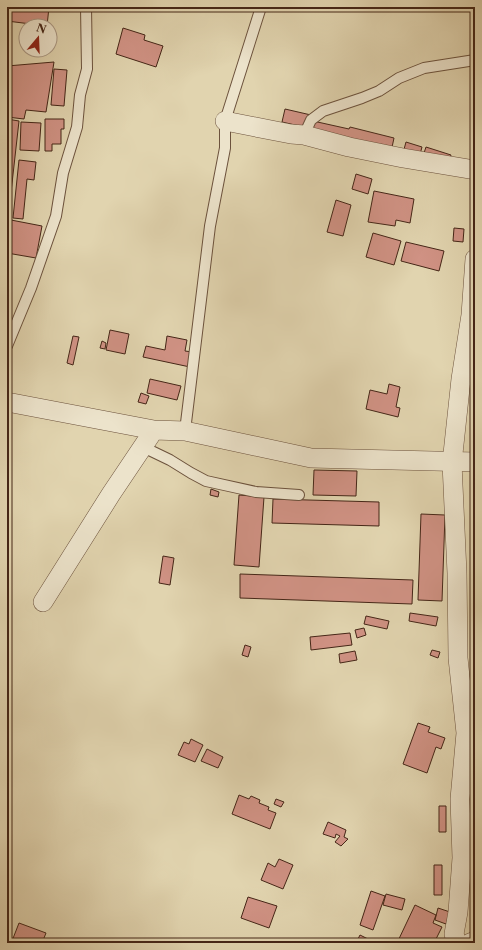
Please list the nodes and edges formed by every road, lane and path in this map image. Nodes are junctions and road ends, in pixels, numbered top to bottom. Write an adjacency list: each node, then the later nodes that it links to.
1 (86, 7): 9 (lane)
2 (261, 7): 4 (lane)
3 (475, 60): 5 (lane)
4 (225, 121): 5 (street); 12 (lane)
5 (304, 135): 6 (street)
6 (475, 170)
7 (475, 259): 8 (street)
8 (473, 315): 14 (street)
9 (7, 346)
10 (7, 402): 11 (street)
11 (154, 430): 12 (street); 13 (street)
12 (185, 431): 14 (street)
13 (143, 447): 16 (lane); 17 (street)
14 (452, 462): 15 (street); 18 (street)
15 (475, 462)
16 (299, 495)
17 (44, 602)
18 (468, 828): 20 (street)
19 (475, 941): 21 (street)
20 (457, 943)
21 (470, 943)

